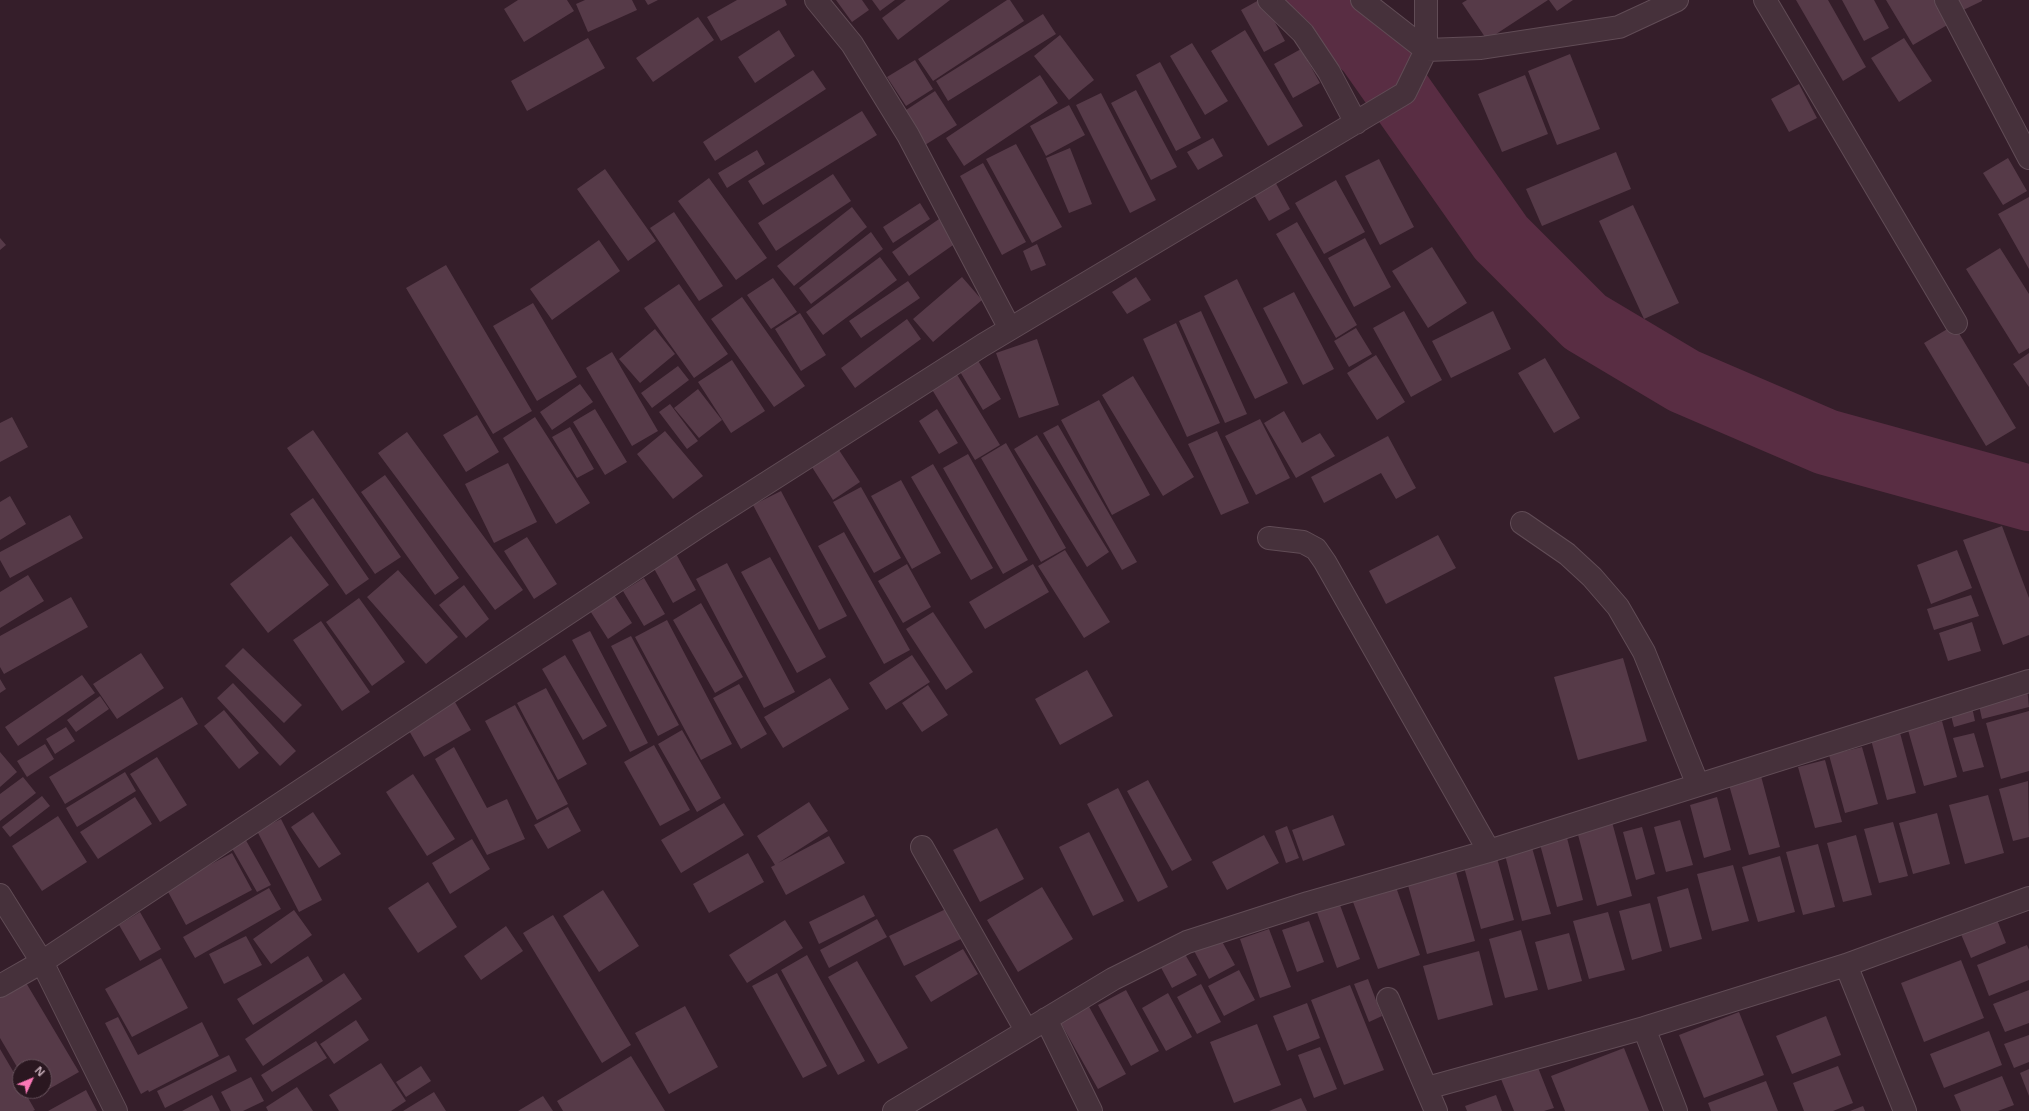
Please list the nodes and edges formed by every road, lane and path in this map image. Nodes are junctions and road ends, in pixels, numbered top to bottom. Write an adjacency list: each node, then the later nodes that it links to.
1 (816, 0): 12 (street)
2 (1269, 0): 9 (street)
3 (1362, 0): 8 (street)
4 (1426, 0): 8 (street)
5 (1678, 0): 8 (street)
6 (1766, 0): 11 (street)
7 (1946, 0): 10 (street)
8 (1426, 50): 9 (street)
9 (1359, 121): 12 (street)
10 (2029, 158)
11 (1956, 323)
12 (1010, 329): 21 (street)
13 (1522, 523): 16 (street)
14 (1269, 538): 18 (street)
15 (2029, 681): 16 (street)
16 (1698, 785): 18 (street)
17 (922, 847): 27 (street)
18 (1489, 851): 25 (street)
19 (0, 895): 21 (street)
20 (2029, 898): 22 (street)
21 (42, 962): 23 (street); 29 (street)
22 (1846, 965): 26 (street); 34 (street)
23 (0, 986)
24 (1388, 999): 28 (street)
25 (1046, 1019): 27 (street); 31 (street)
26 (1644, 1028): 28 (street); 33 (street)
27 (1026, 1030): 30 (street)
28 (1427, 1088): 32 (street)
29 (116, 1111)
30 (894, 1111)
31 (1091, 1111)
32 (1436, 1111)
33 (1676, 1111)
34 (1905, 1111)

